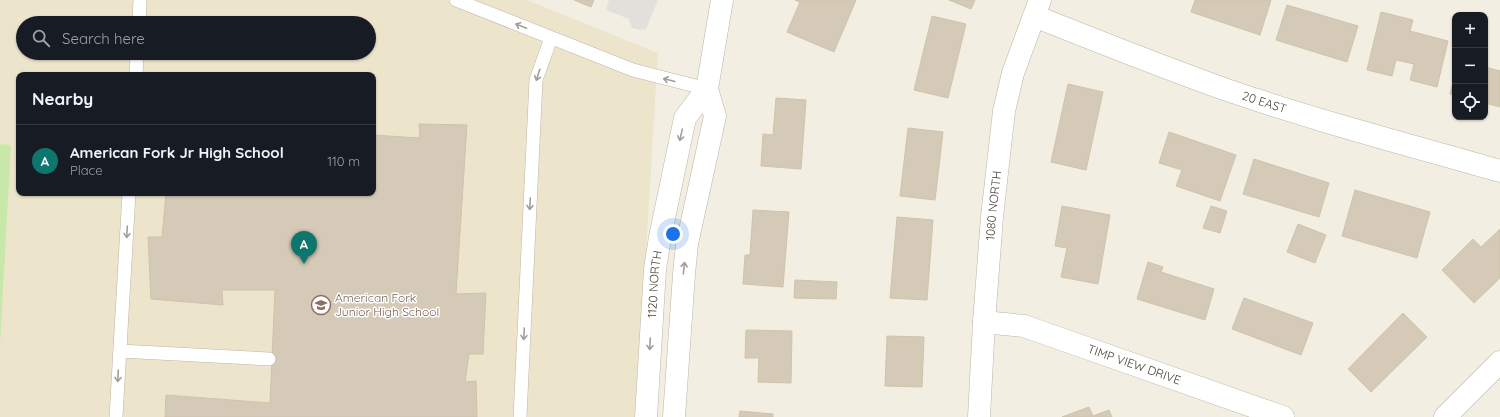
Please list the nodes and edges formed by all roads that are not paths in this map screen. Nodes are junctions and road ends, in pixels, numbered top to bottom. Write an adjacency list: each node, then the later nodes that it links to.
1 (140, 0): 5 (lane)
2 (456, 0): 6 (lane, one-way to 2)
3 (722, 0): 9 (street, 1120 NORTH)
4 (1037, 8): 10 (street, 20 EAST); 12 (street, 1080 NORTH)
5 (139, 16)
6 (551, 38): 9 (lane, one-way to 6); 17 (lane, one-way to 17)
7 (137, 60): 8 (lane)
8 (136, 72)
9 (707, 89): 18 (street, 1120 NORTH, one-way to 18); 19 (street, 1120 NORTH, one-way to 9)
10 (1500, 171)
11 (129, 196): 13 (lane, one-way to 13)
12 (984, 322): 20 (street, 1080 NORTH); 21 (street, TIMP VIEW DRIVE)
13 (120, 351): 14 (lane); 16 (lane, one-way to 16)
14 (269, 359)
15 (1500, 362): 22 (street)
16 (116, 417)
17 (520, 417)
18 (646, 417)
19 (674, 417)
20 (979, 417)
21 (1283, 417)
22 (1445, 417)

